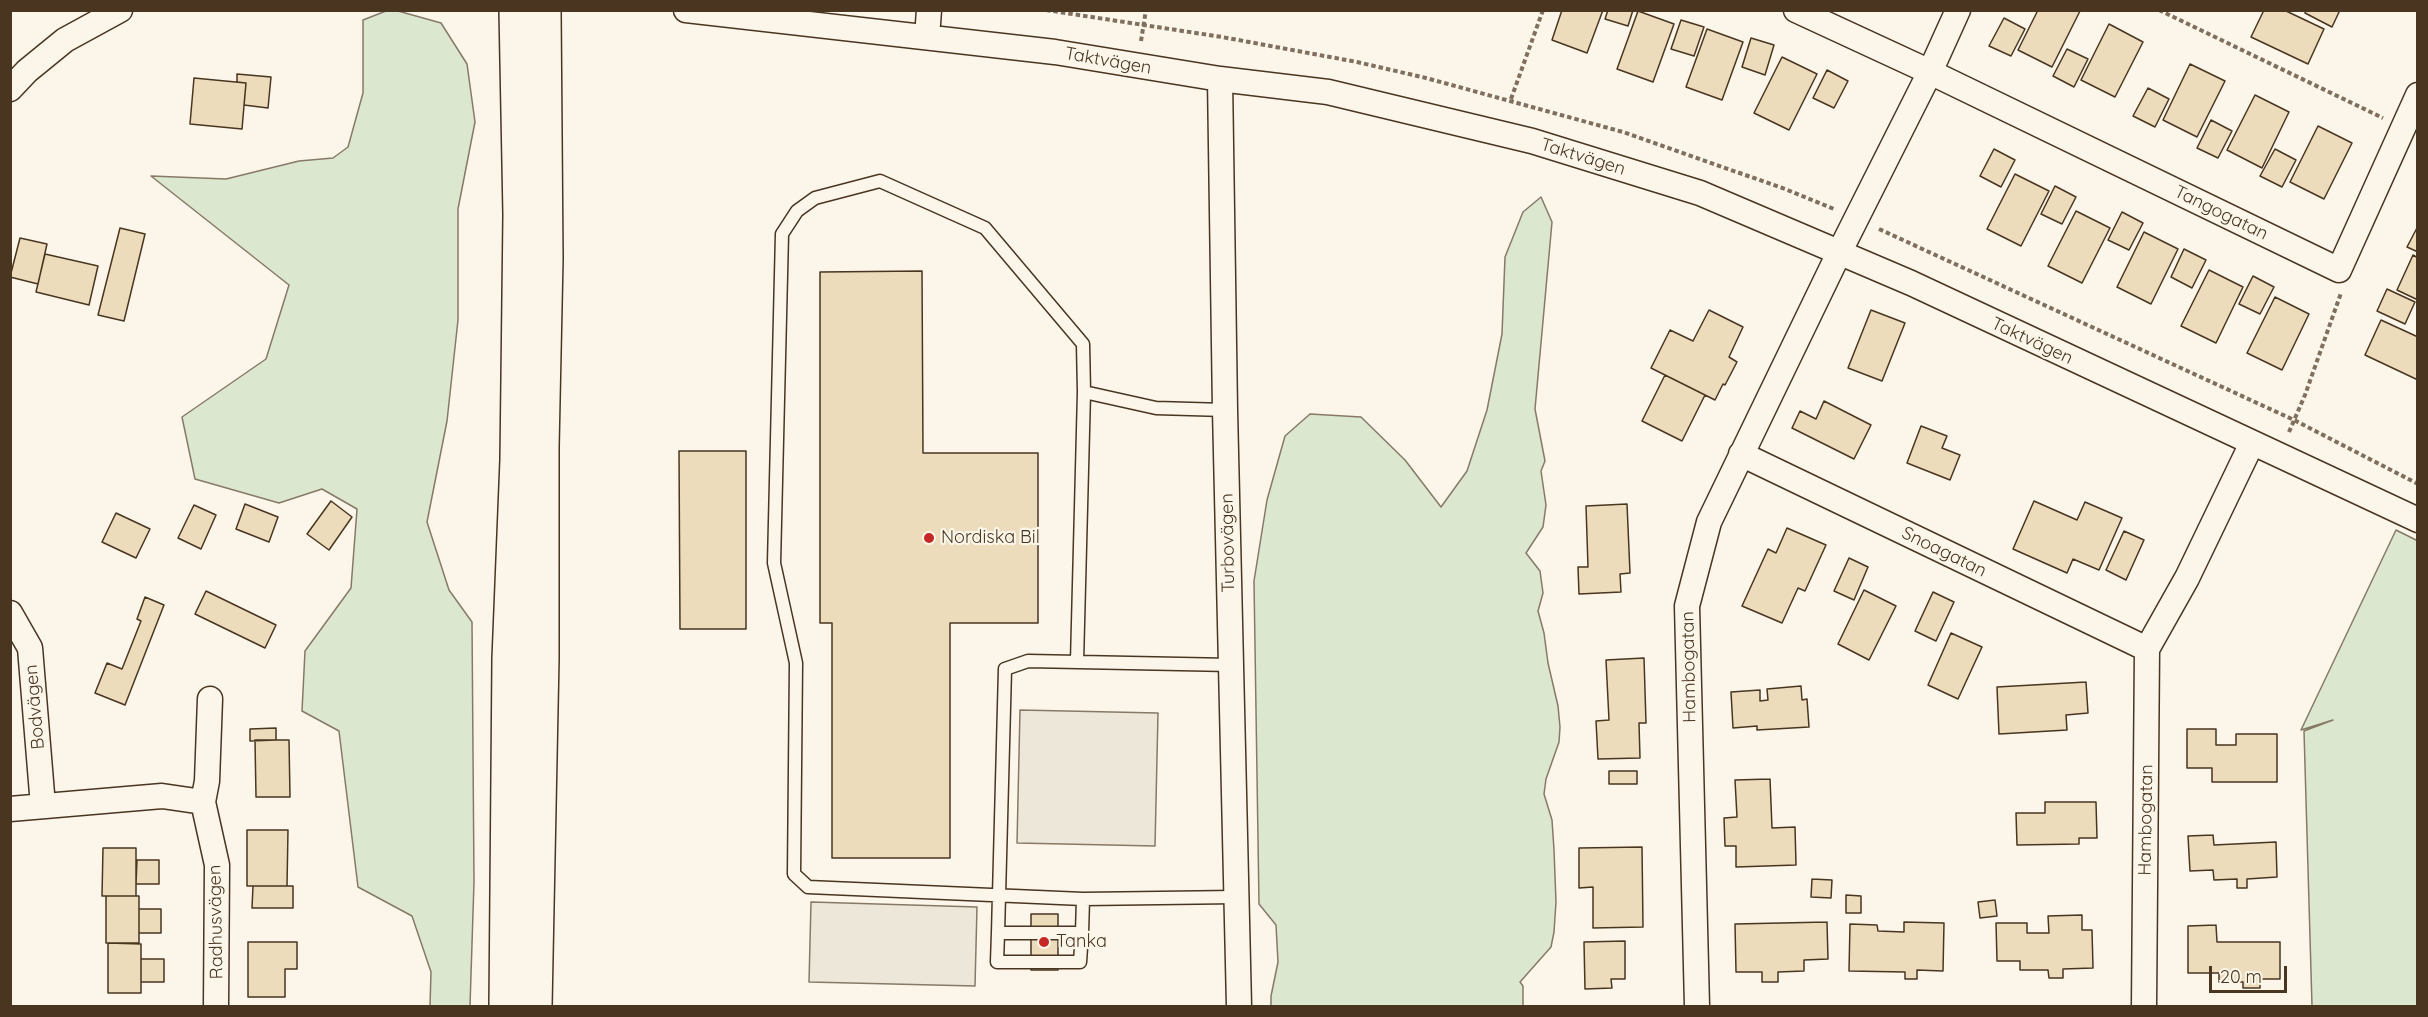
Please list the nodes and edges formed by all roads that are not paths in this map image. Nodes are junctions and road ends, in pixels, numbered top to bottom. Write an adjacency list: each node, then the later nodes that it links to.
1 (686, 10): 7 (street, Taktvägen)
2 (929, 10): 7 (street)
3 (1796, 10): 8 (street, Tangogatan)
4 (1958, 10): 8 (street)
5 (112, 12): 10 (street)
6 (530, 14): 29 (highway); 33 (highway)
7 (927, 37): 9 (street, Taktvägen)
8 (1930, 72): 11 (street, Tangogatan); 12 (street)
9 (1220, 79): 12 (street, Taktvägen); 14 (street, Turbovägen)
10 (10, 89)
11 (2418, 95)
12 (1839, 252): 15 (street, Taktvägen); 16 (street, Hambogatan)
13 (1084, 392): 14 (lane); 20 (lane); 26 (lane)
14 (1225, 410): 21 (street, Turbovägen)
15 (2252, 443): 17 (street, Taktvägen); 19 (street, Hambogatan)
16 (1741, 454): 19 (street, Snoagatan); 37 (street, Hambogatan)
17 (2418, 520)
18 (10, 613): 24 (street, Bodvägen)
19 (2147, 649): 38 (street, Hambogatan)
20 (1077, 662): 21 (lane); 26 (lane)
21 (1231, 665): 27 (street, Turbovägen)
22 (210, 699): 23 (street, Radhusvägen)
23 (203, 802): 24 (street); 32 (street, Radhusvägen)
24 (43, 806): 25 (street)
25 (10, 809)
26 (1000, 896): 28 (lane); 30 (lane)
27 (1236, 897): 28 (lane); 36 (street, Turbovägen)
28 (1083, 899): 31 (lane)
29 (536, 930): 34 (highway); 35 (highway)
30 (998, 933): 31 (lane); 31 (lane)
31 (1082, 933)
32 (216, 1006)
33 (506, 1006)
34 (535, 1006)
35 (540, 1006)
36 (1239, 1006)
37 (1696, 1006)
38 (2144, 1006)

